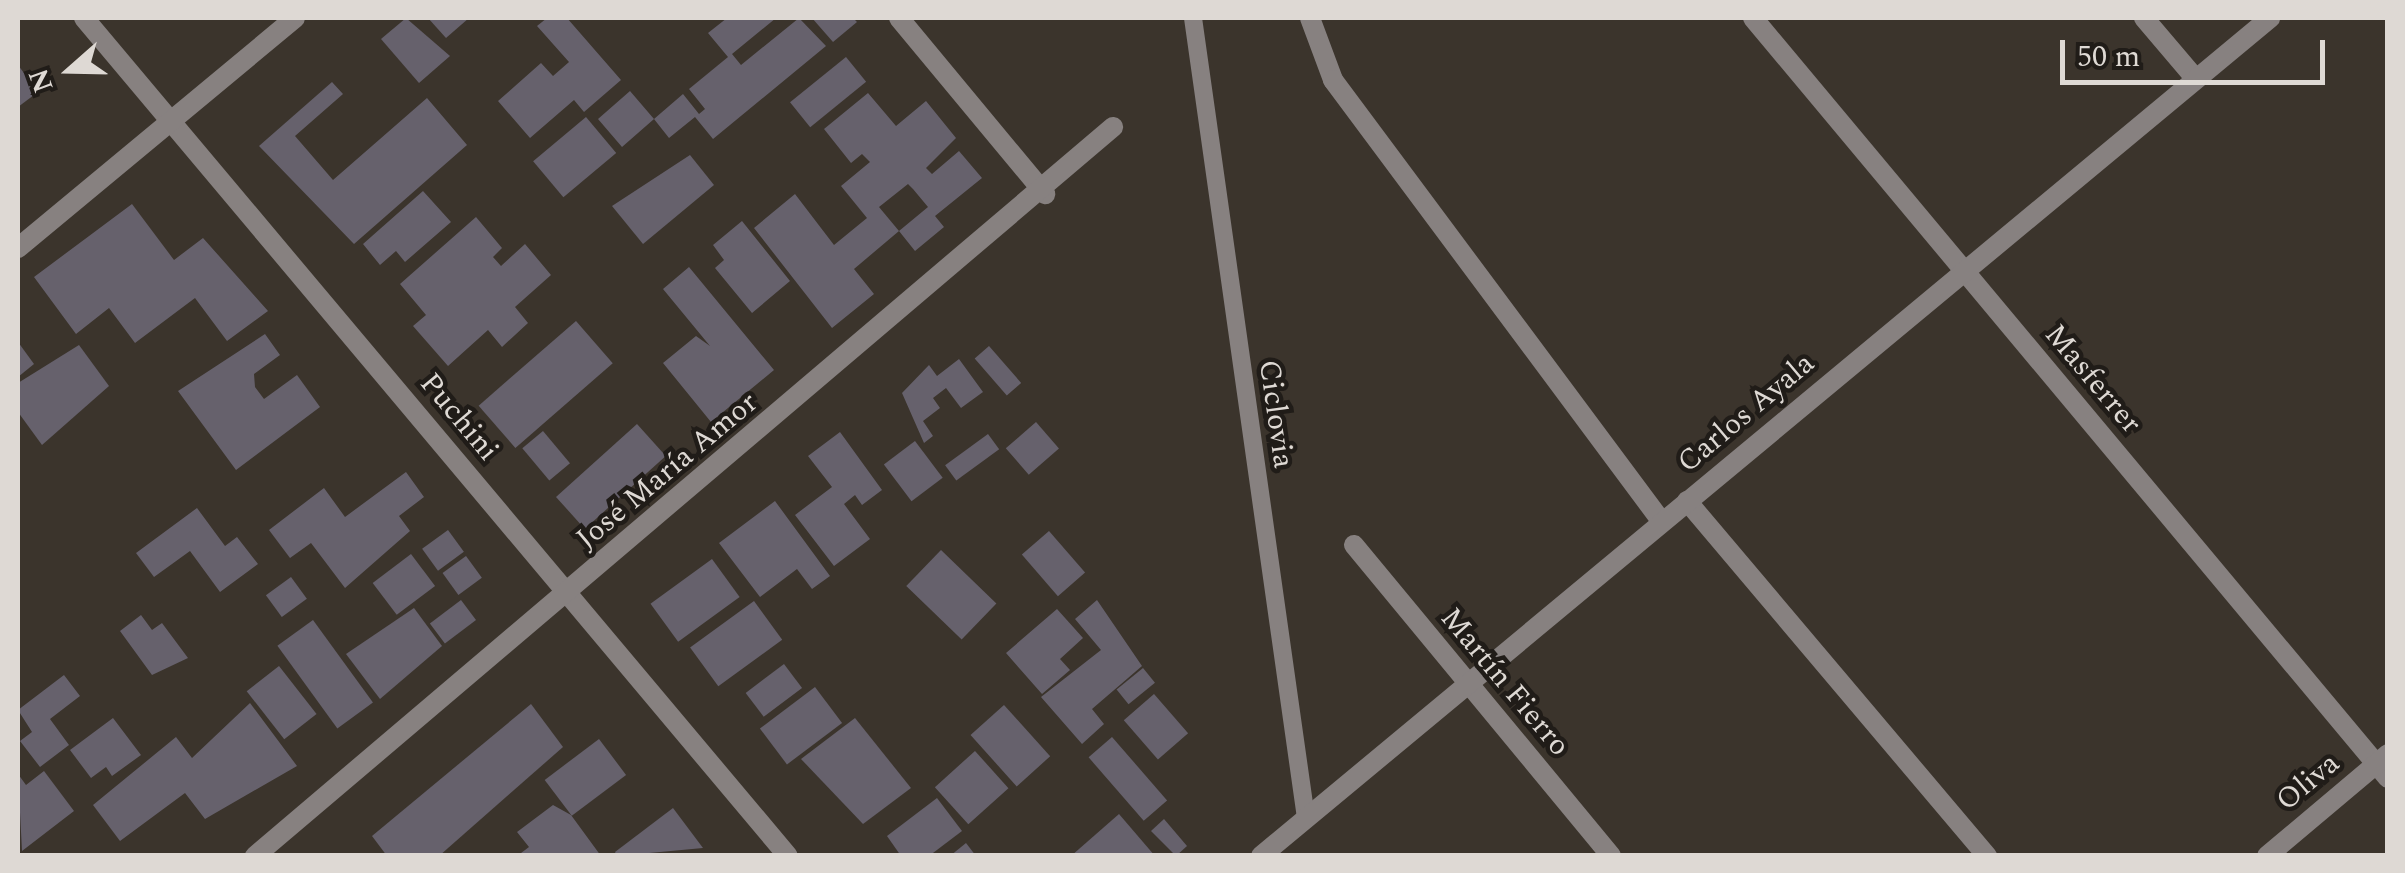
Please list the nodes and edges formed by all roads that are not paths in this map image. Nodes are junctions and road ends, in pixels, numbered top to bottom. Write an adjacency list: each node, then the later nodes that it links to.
1 (84, 18): 10 (street, Puchini)
2 (295, 18): 10 (street)
3 (899, 18): 12 (street)
4 (1193, 18): 21 (lane, Ciclovia)
5 (1310, 18): 16 (street)
6 (1753, 18): 14 (street, Masferrer)
7 (2144, 18): 9 (street)
8 (2270, 18): 9 (street, Carlos Ayala)
9 (2196, 79): 14 (street, Carlos Ayala)
10 (171, 121): 13 (street); 18 (street, Puchini)
11 (1114, 128): 12 (street, José María Amor)
12 (1045, 194): 18 (street, José María Amor)
13 (18, 248)
14 (1964, 271): 15 (street, Carlos Ayala); 20 (street, Masferrer)
15 (1687, 501): 16 (street, Carlos Ayala); 26 (street)
16 (1662, 522): 19 (street, Carlos Ayala)
17 (1354, 545): 19 (street, Martín Fierro)
18 (568, 593): 22 (street, José María Amor); 23 (street, Puchini)
19 (1467, 684): 21 (street, Carlos Ayala); 25 (street, Martín Fierro)
20 (2384, 766): 27 (street, Oliva)
21 (1306, 818): 24 (street, Carlos Ayala)
22 (255, 856)
23 (788, 856)
24 (1261, 856)
25 (1611, 856)
26 (1986, 856)
27 (2267, 856)

